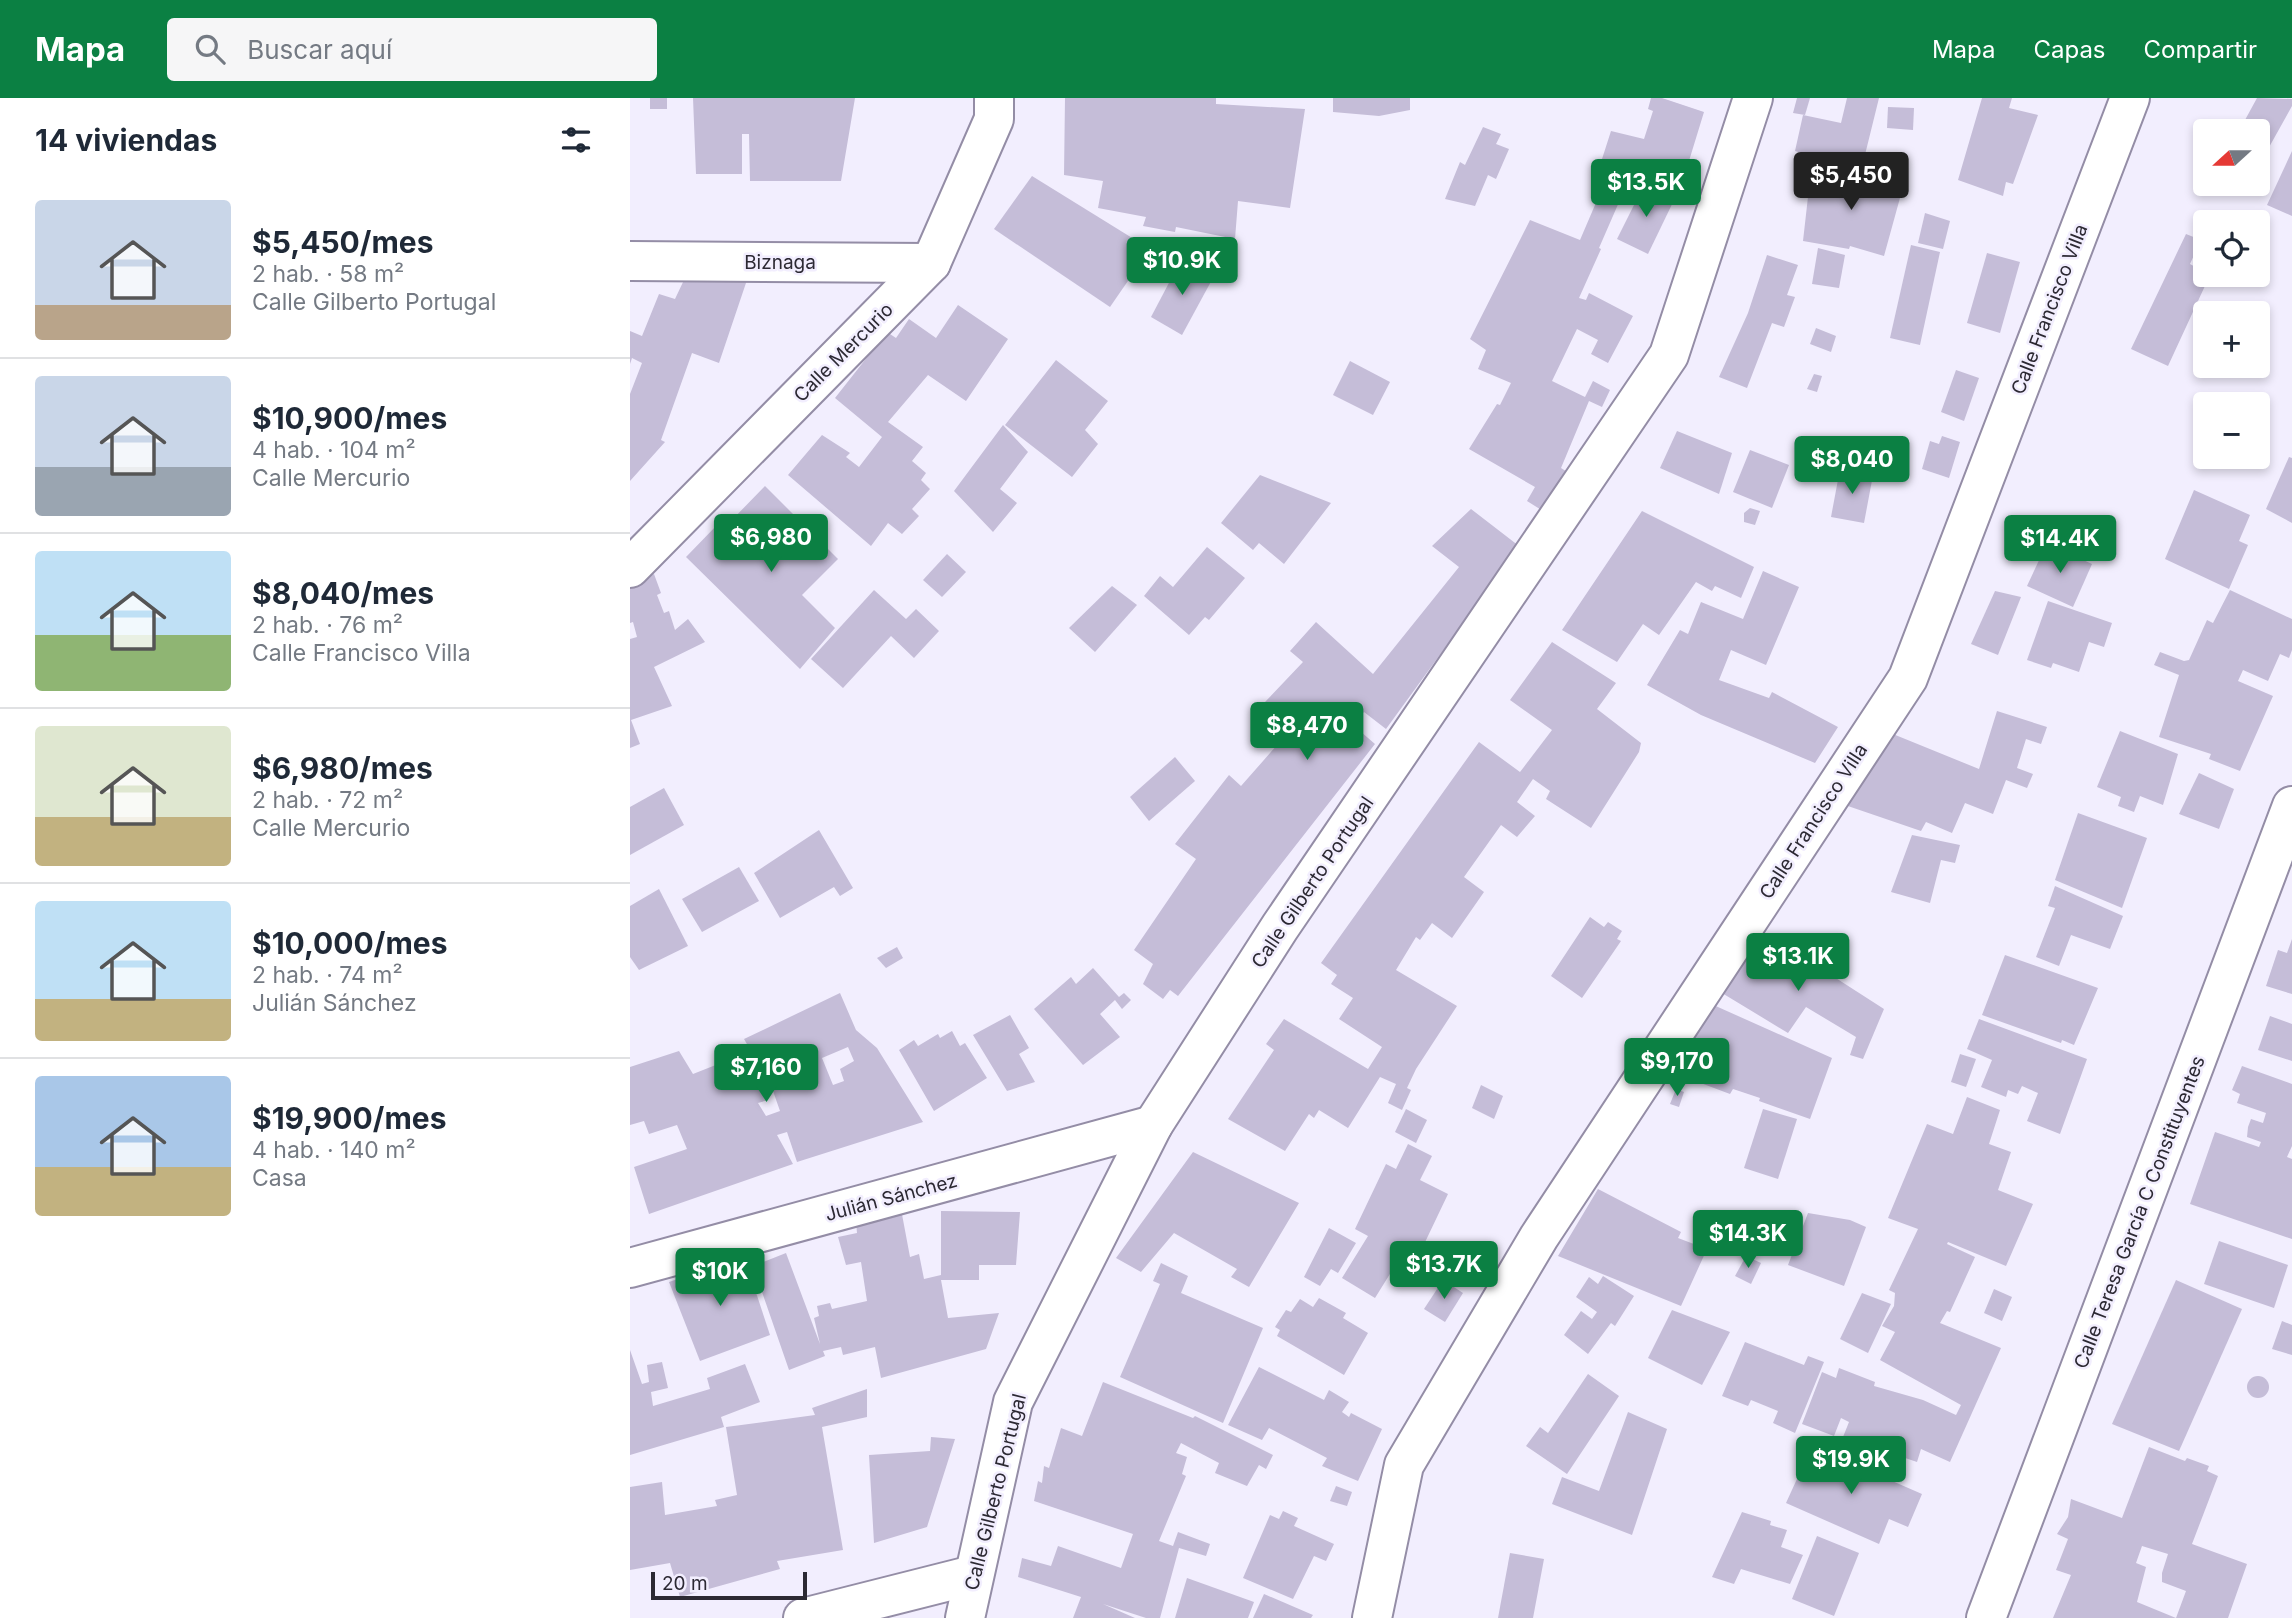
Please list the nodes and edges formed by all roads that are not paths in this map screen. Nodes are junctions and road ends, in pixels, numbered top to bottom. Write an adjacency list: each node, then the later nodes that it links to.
1 (994, 98): 5 (street, Calle Mercurio)
2 (1753, 98): 8 (street, Calle Gilberto Portugal)
3 (2130, 98): 13 (street, Calle Francisco Villa)
4 (630, 261): 5 (street, Biznaga)
5 (931, 263): 6 (street, Calle Mercurio)
6 (630, 568)
7 (2292, 806): 14 (street, Calle Teresa García C Constituyentes)
8 (1153, 1125): 9 (street, Julián Sánchez); 10 (street, Calle Gilberto Portugal)
9 (630, 1268)
10 (973, 1575): 11 (street); 12 (street, Calle Gilberto Portugal)
11 (803, 1618)
12 (965, 1618)
13 (1372, 1618)
14 (1986, 1618)

